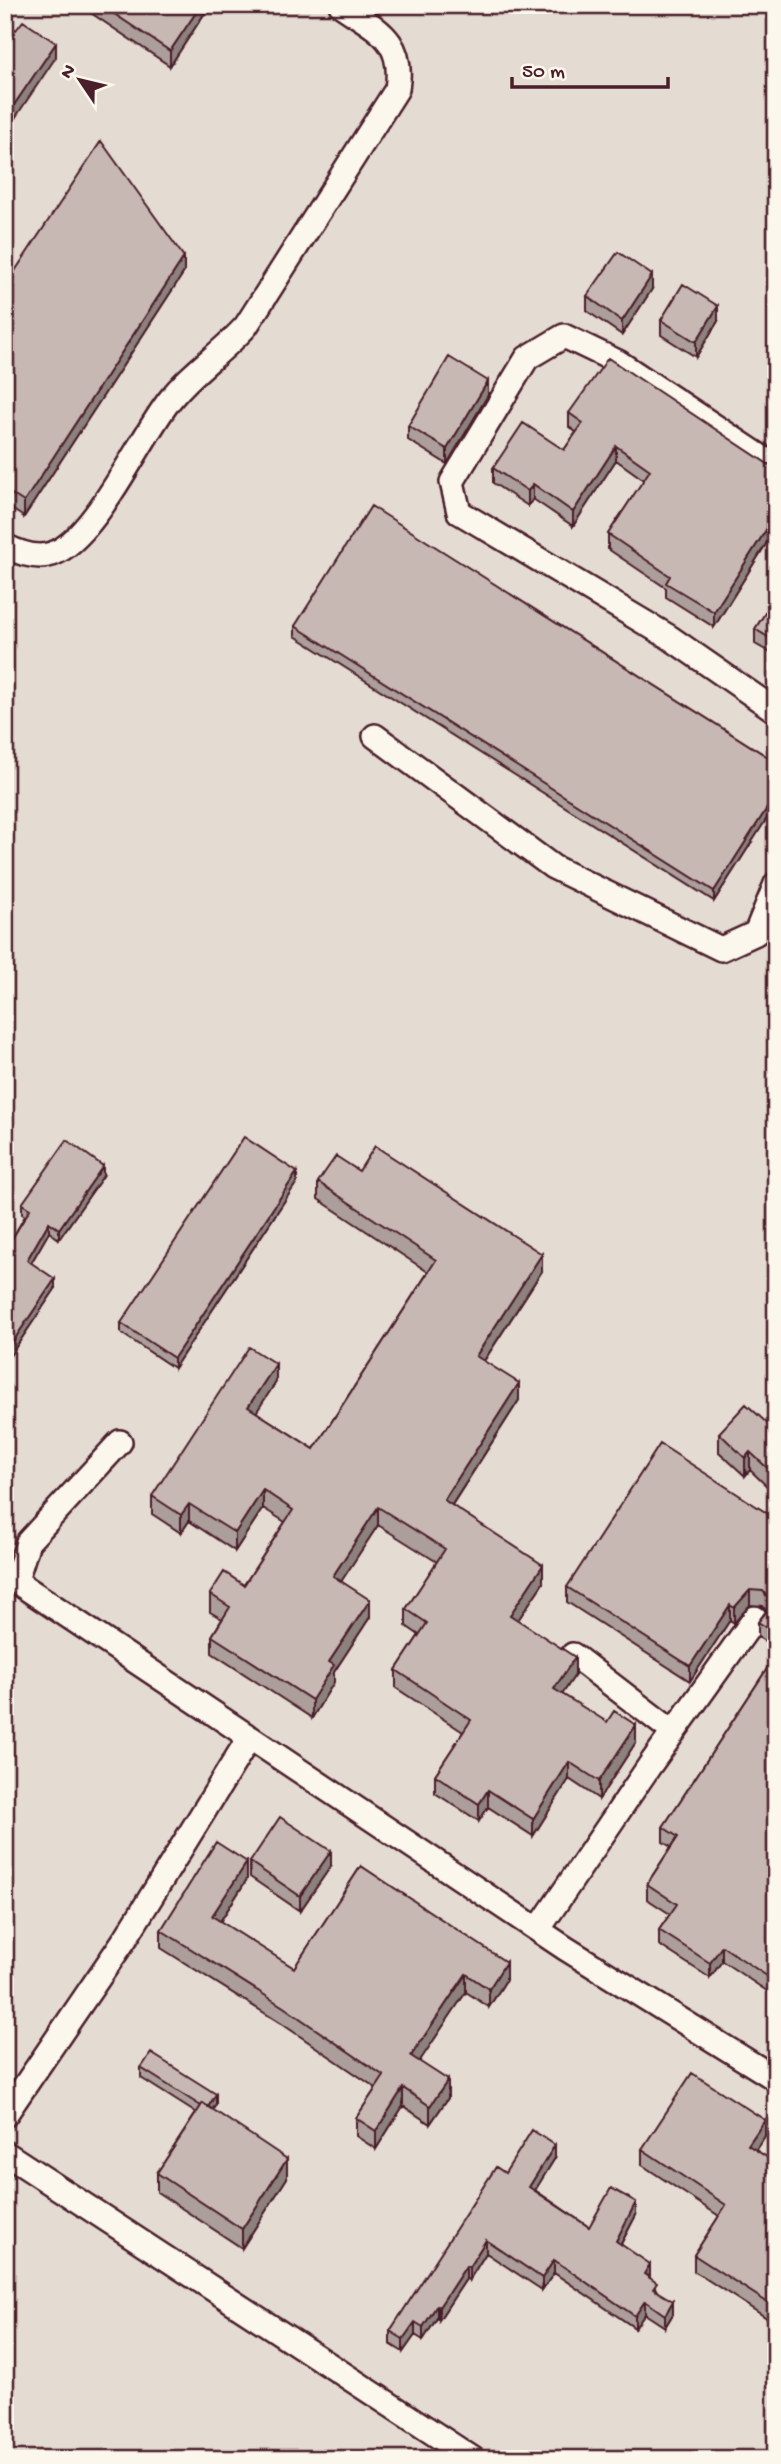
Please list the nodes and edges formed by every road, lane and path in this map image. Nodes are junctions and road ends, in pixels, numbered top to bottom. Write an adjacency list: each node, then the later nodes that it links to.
1 (341, 5): 3 (street)
2 (776, 467): 4 (street)
3 (5, 546)
4 (776, 711)
5 (375, 736): 6 (street)
6 (776, 884)
7 (120, 1442): 8 (street)
8 (10, 1577): 12 (street)
9 (755, 1618): 11 (street)
10 (573, 1655): 11 (street)
11 (673, 1732): 13 (street)
12 (249, 1738): 13 (street); 15 (street)
13 (538, 1930): 14 (street)
14 (776, 2079)
15 (5, 2115)
16 (5, 2153): 17 (street)
17 (473, 2459)

